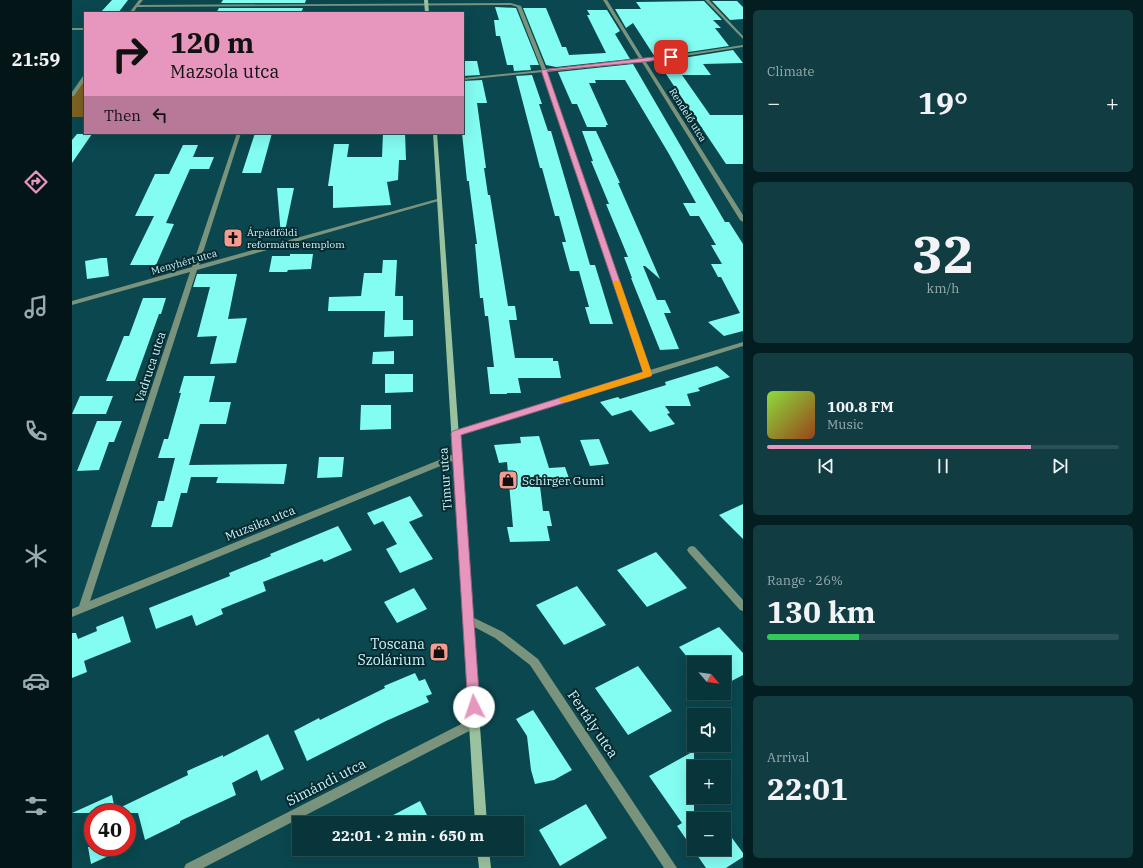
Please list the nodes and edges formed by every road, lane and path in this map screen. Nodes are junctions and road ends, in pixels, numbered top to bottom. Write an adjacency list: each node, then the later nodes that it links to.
1 (141, 0): 6 (street)
2 (281, 0): 7 (street)
3 (605, 0): 15 (street, Rendelő utca)
4 (707, 0): 13 (street)
5 (426, 2): 7 (street); 10 (street); 16 (street)
6 (136, 6): 7 (street); 8 (street)
7 (279, 6): 9 (street)
8 (132, 12)
9 (277, 12)
10 (427, 12)
11 (72, 29): 12 (street)
12 (84, 29)
13 (743, 38)
14 (743, 46): 15 (street)
15 (643, 61): 16 (street); 23 (street, Rendelő utca)
16 (544, 70): 17 (street); 27 (street)
17 (464, 79)
18 (82, 80): 19 (street)
19 (72, 95)
20 (239, 134): 24 (street, Vadruca utca)
21 (435, 134): 22 (street, Timur utca)
22 (439, 200): 24 (street, Menyhért utca); 28 (street, Timur utca)
23 (743, 220)
24 (194, 269): 25 (street, Menyhért utca); 32 (street, Vadruca utca)
25 (72, 303)
26 (743, 344): 27 (street)
27 (648, 374): 28 (street)
28 (456, 433): 29 (street, Timur utca)
29 (457, 456): 32 (street, Muzsika utca); 34 (street, Timur utca)
30 (692, 550): 31 (street)
31 (743, 607)
32 (83, 609): 33 (street, Muzsika utca)
33 (72, 613)
34 (468, 619): 35 (street, Timur utca); 40 (street, Fertály utca)
35 (474, 722): 36 (street, Timur utca); 38 (street, Simándi utca)
36 (481, 816)
37 (483, 856): 39 (street)
38 (190, 868)
39 (484, 868)
40 (671, 868)

